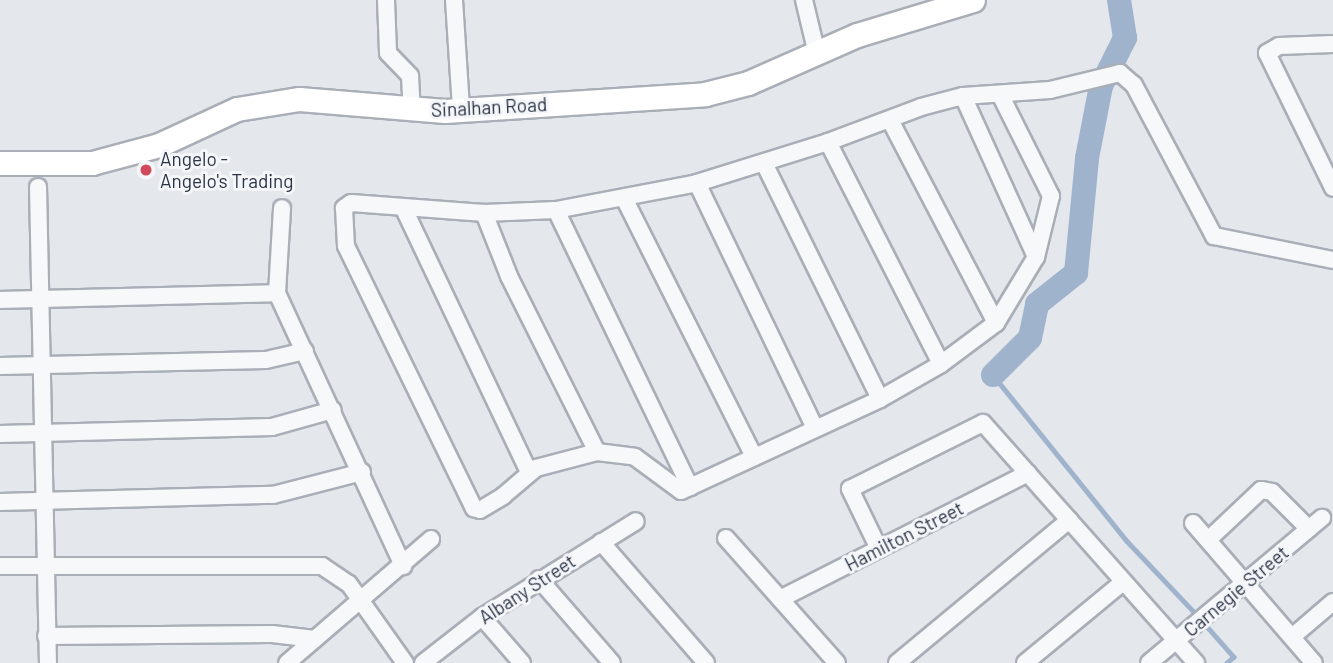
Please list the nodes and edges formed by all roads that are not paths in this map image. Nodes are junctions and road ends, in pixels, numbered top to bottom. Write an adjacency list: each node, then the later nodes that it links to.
1 (386, 0): 9 (street)
2 (454, 0): 10 (street)
3 (804, 0): 6 (street)
4 (973, 0): 6 (street, Sinalhan Road)
5 (1333, 44): 17 (street)
6 (817, 54): 10 (street, Sinalhan Road)
7 (1000, 94): 8 (street); 23 (street); 24 (street)
8 (963, 96): 11 (street); 23 (street)
9 (412, 109): 10 (street, Sinalhan Road); 13 (street, Sinalhan Road)
10 (461, 109)
11 (890, 120): 12 (street); 28 (street)
12 (828, 142): 14 (street); 30 (street)
13 (0, 163)
14 (764, 163): 15 (street); 33 (street)
15 (697, 183): 18 (street); 35 (street)
16 (38, 187): 26 (street)
17 (1333, 187)
18 (624, 198): 21 (street); 39 (street)
19 (282, 208): 25 (street)
20 (404, 209): 22 (street); 41 (street); 41 (street)
21 (556, 210): 22 (street); 43 (street)
22 (484, 213): 38 (street)
23 (1036, 257): 28 (street)
24 (1333, 260)
25 (277, 293): 26 (street); 29 (street)
26 (43, 299): 27 (street); 31 (street)
27 (0, 300)
28 (996, 323): 30 (street)
29 (305, 351): 31 (street); 34 (street)
30 (942, 364): 33 (street)
31 (42, 365): 32 (street); 37 (street)
32 (0, 366)
33 (880, 399): 35 (street)
34 (333, 411): 37 (street); 40 (street)
35 (815, 428): 39 (street)
36 (0, 434): 37 (street)
37 (42, 434): 44 (street)
38 (597, 452): 41 (street); 43 (street)
39 (754, 457): 43 (street)
40 (362, 472): 44 (street); 58 (street)
41 (529, 472)
42 (1028, 473): 47 (street); 55 (street, Hamilton Street); 55 (street)
43 (690, 487)
44 (45, 501): 45 (street); 57 (street)
45 (0, 502)
46 (1322, 518): 50 (street, Carnegie Street)
47 (1069, 520): 60 (street); 78 (street)
48 (635, 521): 54 (street, Albany Street)
49 (1193, 523): 53 (street)
50 (1309, 529): 53 (street); 61 (street, Carnegie Street)
51 (726, 538): 62 (street)
52 (431, 539): 58 (street)
53 (1208, 540): 61 (street)
54 (601, 542): 59 (street, Albany Street); 76 (street)
55 (879, 549): 62 (street, Hamilton Street)
56 (0, 566): 57 (street)
57 (44, 566): 64 (street); 66 (street)
58 (404, 566): 64 (street)
59 (539, 579): 65 (street, Albany Street); 75 (street)
60 (1123, 582): 69 (street); 79 (street)
61 (1247, 585): 67 (street); 69 (street, Carnegie Street)
62 (780, 599): 77 (street)
63 (1333, 602): 67 (street)
64 (359, 603): 68 (street); 72 (street)
65 (482, 617): 73 (street, Albany Street); 74 (street)
66 (46, 636): 68 (street); 70 (street)
67 (1292, 637): 82 (street)
68 (315, 639): 71 (street)
69 (1176, 642): 80 (street, Carnegie Street); 81 (street)
70 (48, 663)
71 (287, 663)
72 (405, 663)
73 (424, 663)
74 (522, 663)
75 (612, 663)
76 (706, 663)
77 (837, 663)
78 (897, 663)
79 (1025, 663)
80 (1149, 663)
81 (1196, 663)
82 (1314, 663)

